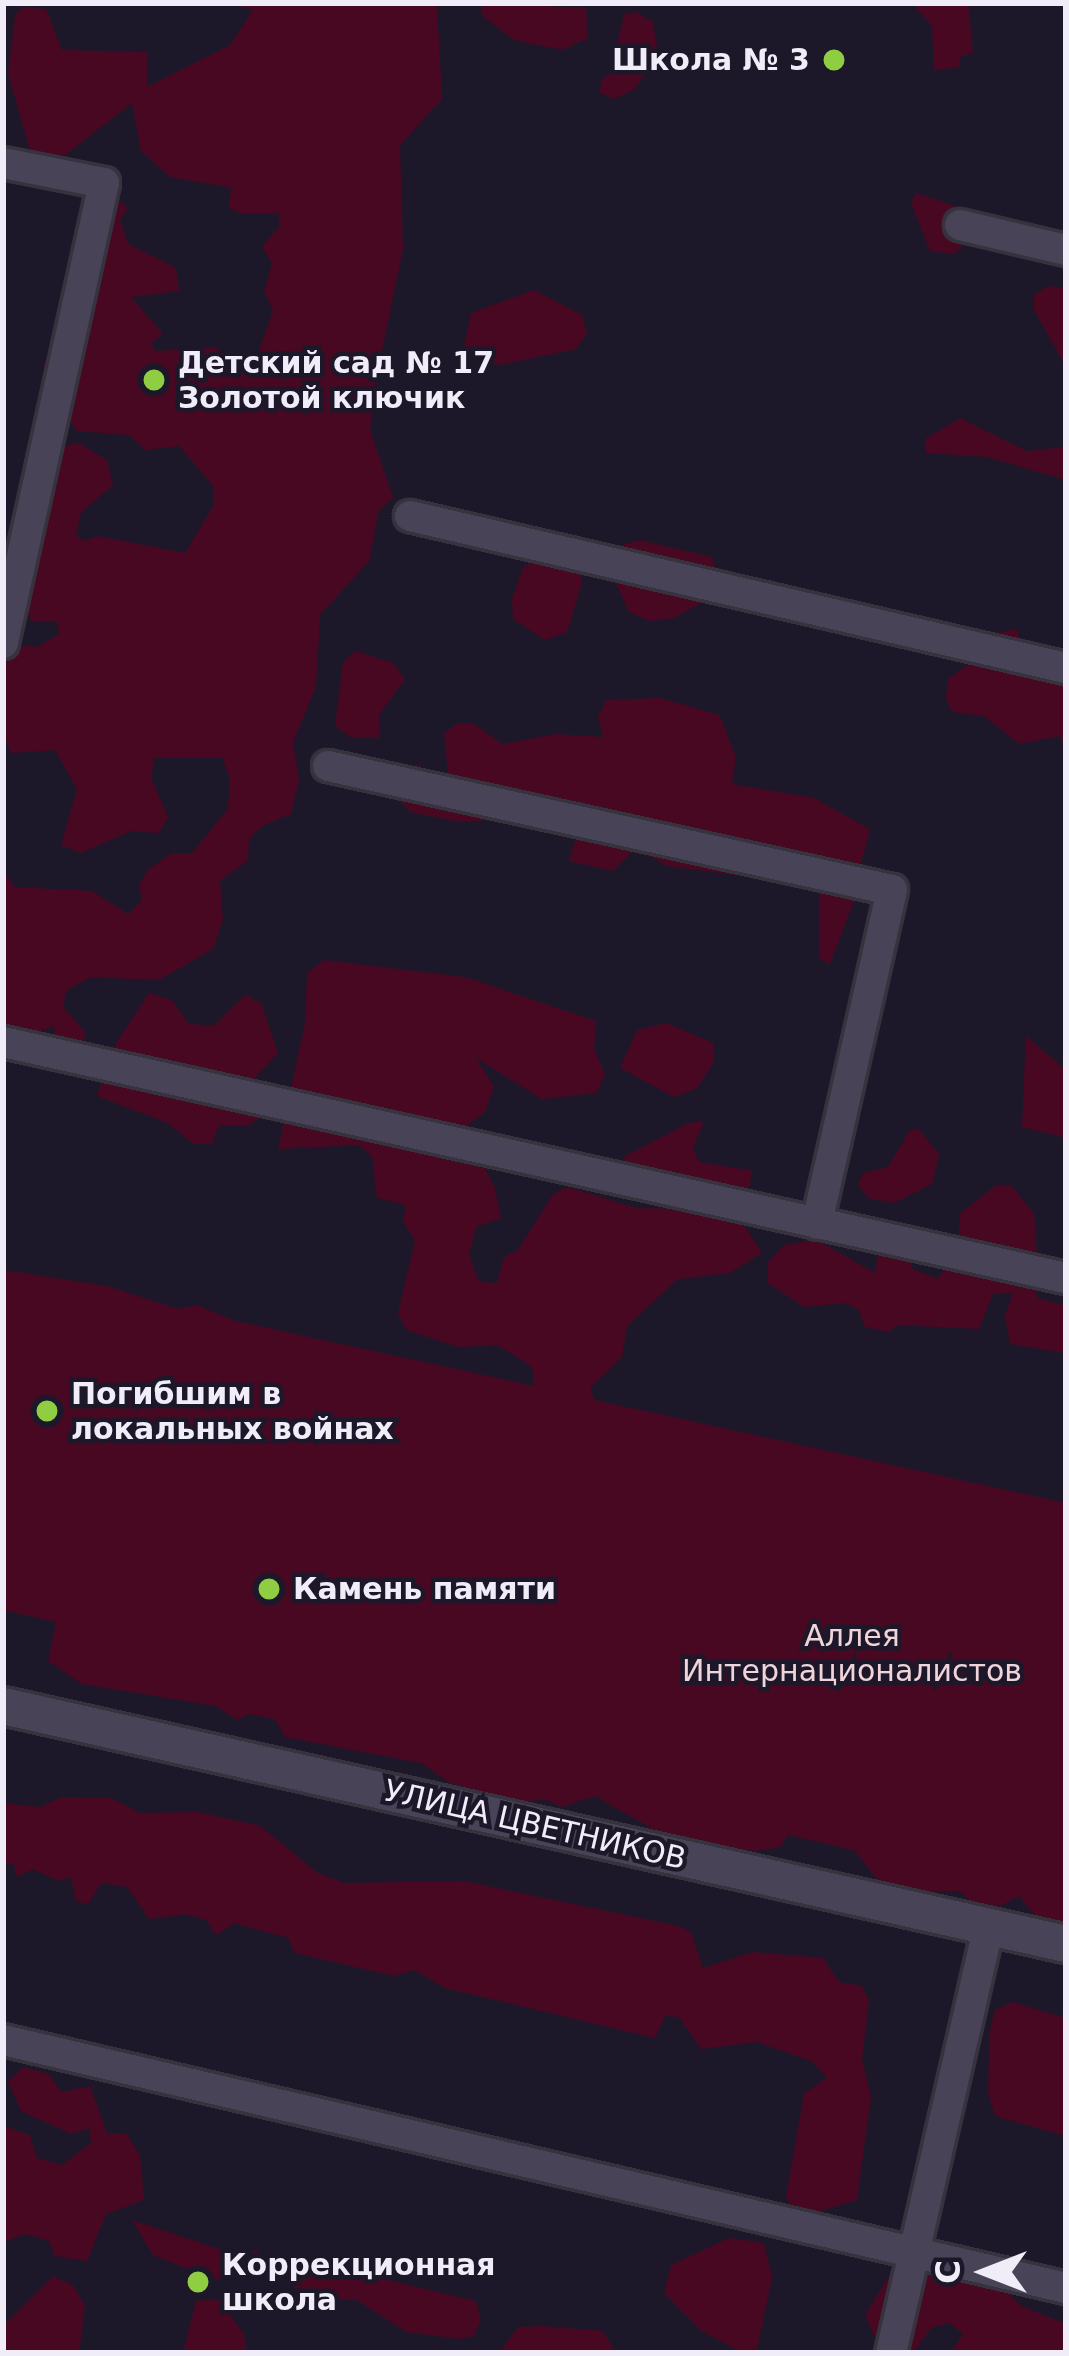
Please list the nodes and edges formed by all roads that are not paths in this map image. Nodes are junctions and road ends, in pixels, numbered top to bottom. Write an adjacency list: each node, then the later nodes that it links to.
1 (3, 163): 5 (lane)
2 (960, 226): 3 (lane)
3 (1066, 250)
4 (410, 516): 6 (lane)
5 (3, 643)
6 (1066, 668)
7 (328, 766): 9 (lane)
8 (3, 1042): 9 (lane)
9 (817, 1224): 10 (lane)
10 (1066, 1278)
11 (3, 1706): 12 (street, УЛИЦА ЦВЕТНИКОВ)
12 (989, 1926): 13 (street, УЛИЦА ЦВЕТНИКОВ); 15 (lane)
13 (1066, 1944)
14 (3, 2040): 15 (lane)
15 (915, 2253): 16 (lane); 17 (lane)
16 (1066, 2288)
17 (891, 2353)

